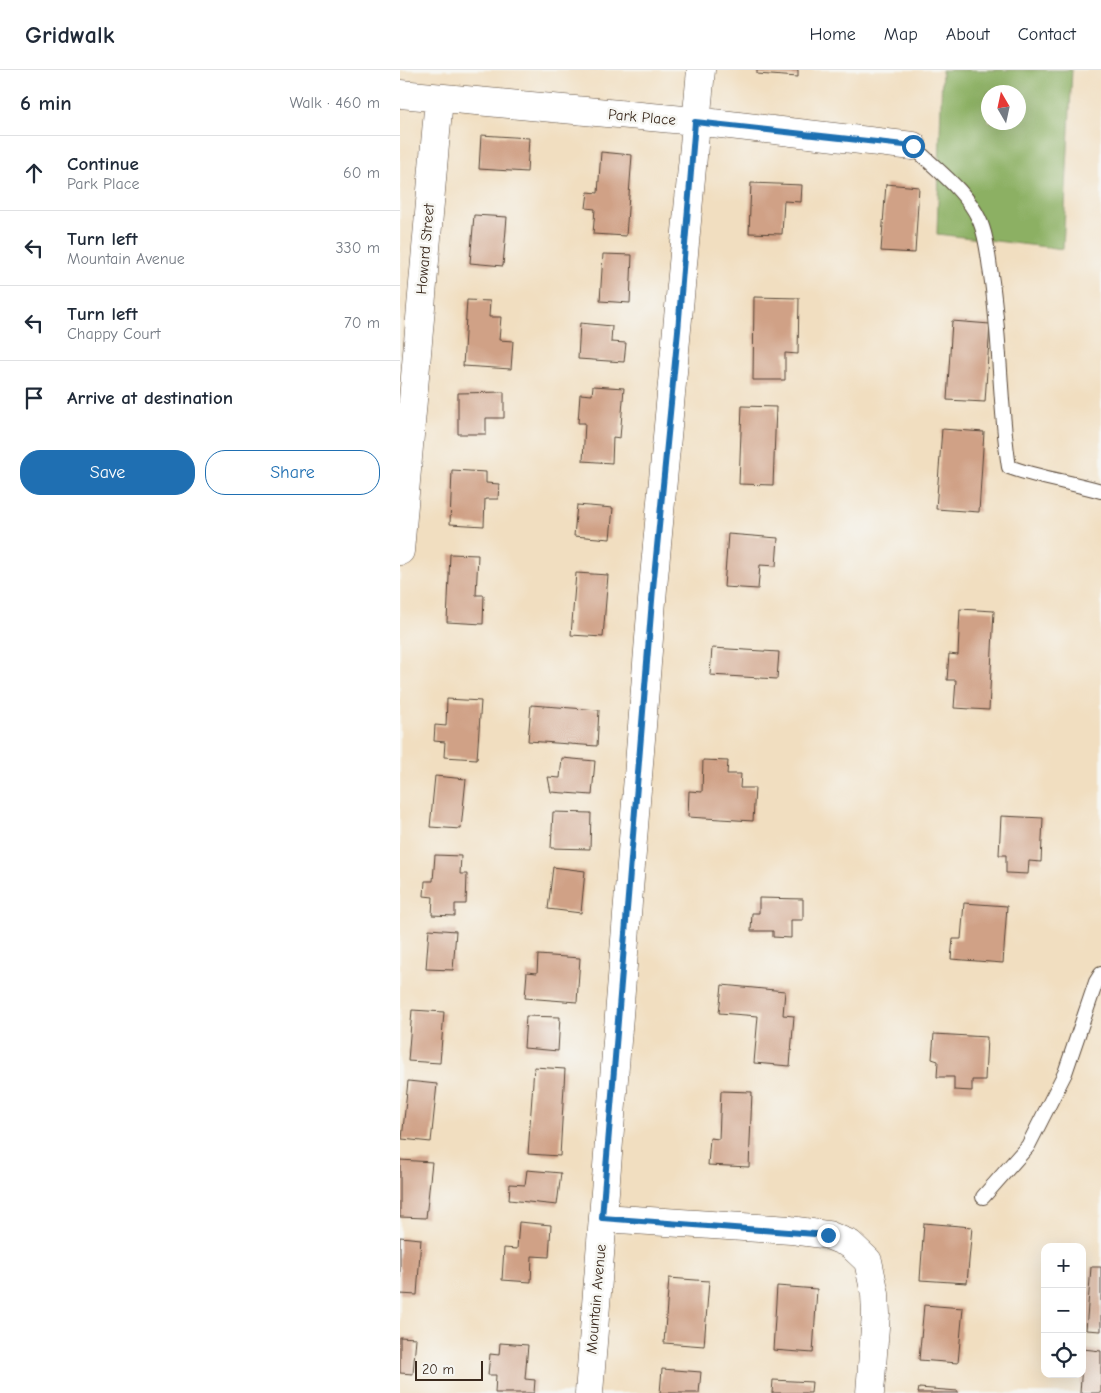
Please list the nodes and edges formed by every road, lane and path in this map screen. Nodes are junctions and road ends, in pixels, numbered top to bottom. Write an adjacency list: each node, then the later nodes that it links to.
1 (701, 70): 4 (street, Mountain Avenue)
2 (400, 94): 3 (street, Park Place)
3 (438, 98): 4 (street, Park Place); 7 (street, Howard Street)
4 (695, 122): 5 (street, Park Place); 10 (street, Mountain Avenue)
5 (913, 146): 6 (lane)
6 (1101, 491)
7 (400, 551)
8 (1101, 974): 9 (lane)
9 (983, 1197)
10 (602, 1218): 11 (street, Mountain Avenue); 12 (street)
11 (589, 1393)
12 (870, 1393)

